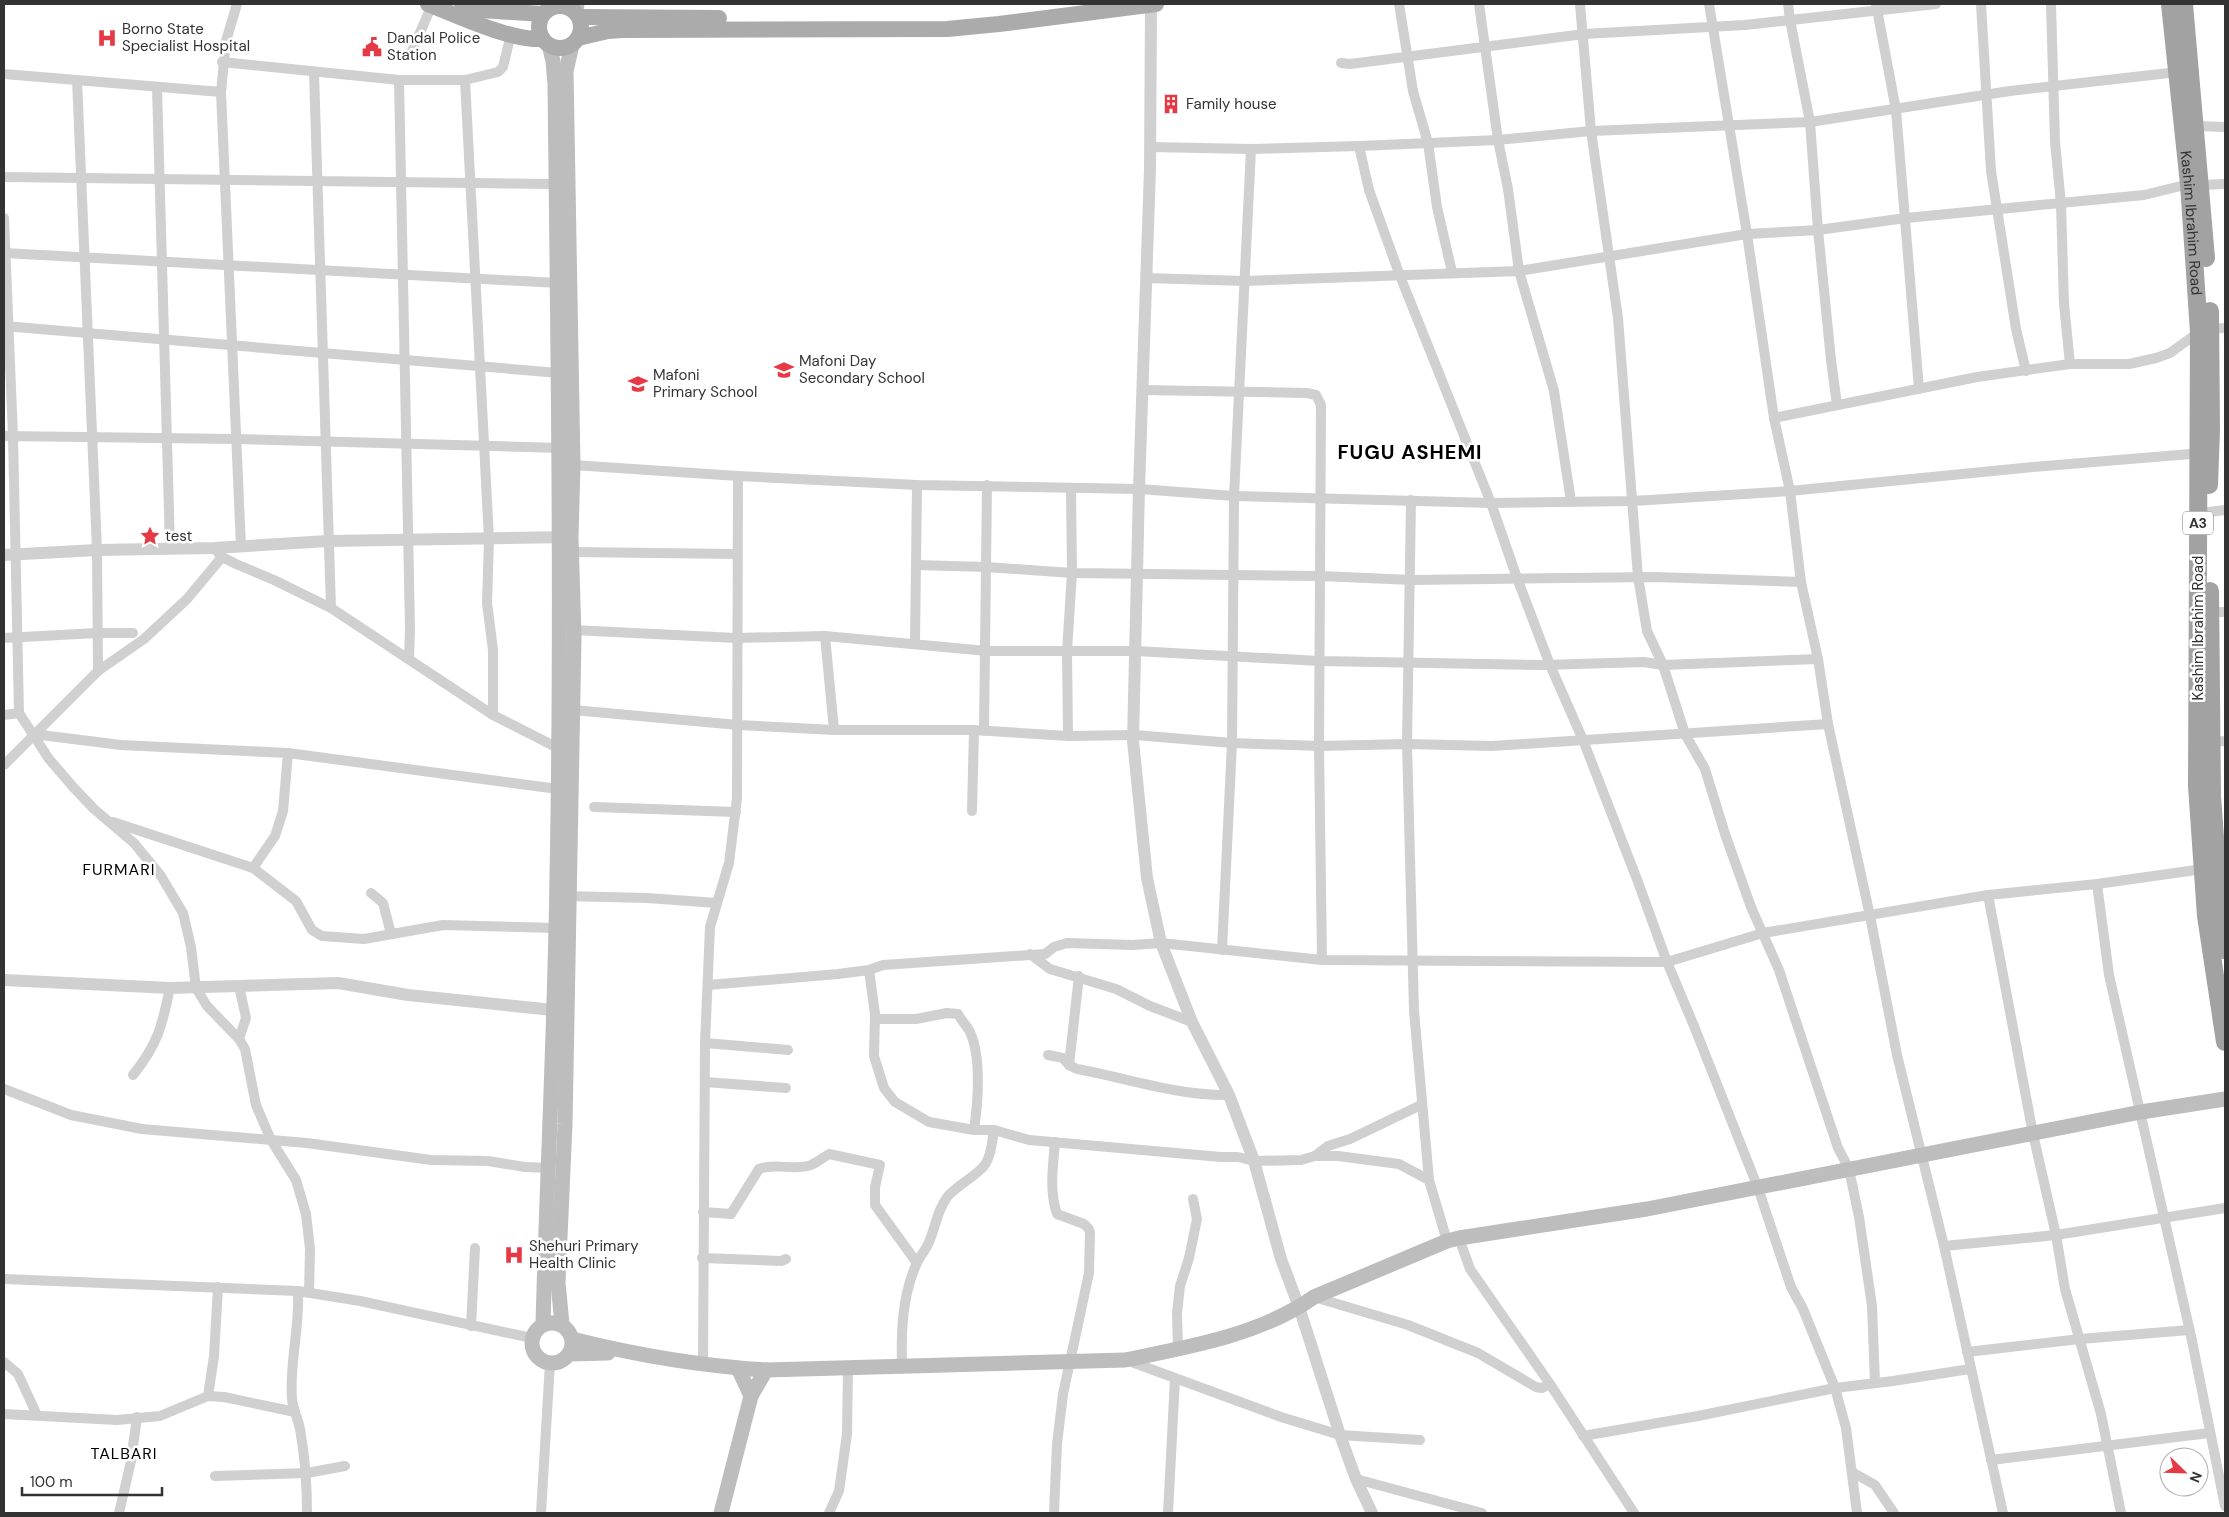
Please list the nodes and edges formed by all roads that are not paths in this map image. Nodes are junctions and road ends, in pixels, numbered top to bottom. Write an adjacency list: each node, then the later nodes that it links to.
1 (237, 4): 29 (street)
2 (430, 4): 22 (main road); 27 (street)
3 (462, 4): 17 (main road)
4 (1070, 4): 20 (main road)
5 (1154, 4): 20 (main road); 50 (street)
6 (1399, 4): 28 (street)
7 (1479, 4): 26 (street)
8 (1580, 4): 23 (street)
9 (1709, 4): 21 (street)
10 (1788, 4): 19 (street)
11 (1936, 4): 16 (street)
12 (1981, 4): 40 (street)
13 (2051, 4): 37 (street)
14 (2170, 4): 31 (highway, Kashim Ibrahim Road / A3)
15 (2184, 4): 44 (highway, Kashim Ibrahim Road / A3)
16 (1876, 7): 19 (street); 41 (street)
17 (550, 8): 18 (main road); 25 (main road)
18 (577, 11): 20 (main road); 24 (main road)
19 (1790, 20): 21 (street); 42 (street)
20 (712, 24): 24 (main road)
21 (1711, 25): 23 (street); 43 (street)
22 (511, 34): 25 (main road); 36 (street)
23 (1584, 34): 26 (street); 46 (street)
24 (575, 41): 25 (main road); 107 (main road)
25 (546, 42): 59 (main road)
26 (1484, 47): 28 (street); 47 (street)
27 (412, 51)
28 (1408, 58): 30 (street); 48 (street)
29 (222, 62): 32 (street); 39 (street)
30 (1341, 63)
31 (2178, 72): 37 (street); 60 (highway, Kashim Ibrahim Road / A3)
32 (314, 73): 35 (street); 56 (street)
33 (4, 74): 34 (street)
34 (78, 80): 38 (street); 53 (street)
35 (399, 80): 36 (street); 57 (street)
36 (465, 80): 58 (street)
37 (2052, 85): 40 (street); 62 (street)
38 (157, 87): 39 (street); 54 (street)
39 (221, 92): 55 (street)
40 (1987, 95): 41 (street); 63 (street)
41 (1896, 110): 42 (street); 65 (street)
42 (1810, 122): 43 (street); 66 (street)
43 (1729, 124): 46 (street); 67 (street)
44 (2196, 126): 45 (street); 60 (highway, Kashim Ibrahim Road / A3)
45 (2225, 127)
46 (1591, 131): 47 (street); 69 (street)
47 (1498, 140): 48 (street); 74 (street)
48 (1428, 143): 49 (street); 75 (street)
49 (1359, 146): 51 (street); 77 (street)
50 (1150, 148): 51 (street); 78 (street)
51 (1251, 149): 80 (street)
52 (4, 177): 53 (street)
53 (81, 177): 54 (street); 70 (street)
54 (159, 178): 55 (street); 71 (street)
55 (225, 178): 56 (street); 72 (street)
56 (317, 181): 57 (street); 73 (street)
57 (401, 182): 58 (street); 76 (street)
58 (470, 183): 59 (street); 79 (street)
59 (557, 184): 81 (main road)
60 (2195, 184): 61 (street); 62 (street); 83 (highway, Kashim Ibrahim Road / A3)
61 (2225, 184)
62 (2061, 204): 63 (street); 89 (street)
63 (1998, 210): 65 (street); 91 (street)
64 (4, 218): 68 (street)
65 (1906, 218): 66 (street); 93 (street)
66 (1818, 230): 67 (street); 96 (street)
67 (1747, 234): 69 (street); 97 (street)
68 (5, 253): 70 (street); 82 (street)
69 (1609, 255): 74 (street); 118 (street)
70 (84, 258): 71 (street); 84 (street)
71 (162, 260): 72 (street); 85 (street)
72 (230, 266): 73 (street); 86 (street)
73 (320, 270): 76 (street); 87 (street)
74 (1519, 271): 75 (street); 117 (street)
75 (1452, 272): 77 (street)
76 (402, 275): 79 (street); 88 (street)
77 (1400, 276): 80 (street); 119 (street)
78 (1146, 278): 80 (street); 94 (street)
79 (475, 279): 81 (street); 90 (street)
80 (1244, 281): 95 (street)
81 (558, 283): 92 (main road)
82 (6, 326): 84 (street); 98 (street)
83 (2212, 330): 89 (street); 106 (highway, Kashim Ibrahim Road / A3)
84 (88, 333): 85 (street); 99 (street)
85 (164, 340): 86 (street); 100 (street)
86 (232, 345): 87 (street); 101 (street)
87 (322, 353): 88 (street); 102 (street)
88 (404, 360): 90 (street); 103 (street)
89 (2070, 364): 91 (street)
90 (480, 366): 92 (street); 104 (street)
91 (2026, 371): 93 (street)
92 (559, 373): 105 (main road)
93 (1919, 389): 96 (street)
94 (1143, 390): 95 (street); 112 (street)
95 (1239, 393): 114 (street); 115 (street)
96 (1837, 405): 97 (street)
97 (1774, 418): 113 (street)
98 (8, 436): 99 (street); 129 (street)
99 (91, 438): 100 (street); 127 (street)
100 (166, 438): 101 (street); 126 (street)
101 (236, 439): 102 (street); 125 (street)
102 (325, 441): 103 (street); 123 (street)
103 (406, 444): 104 (street); 122 (street)
104 (484, 446): 105 (street); 121 (street)
105 (560, 448): 124 (main road)
106 (2204, 453): 113 (street); 120 (highway, Kashim Ibrahim Road / A3); 142 (highway, Kashim Ibrahim Road / A3)
107 (573, 465): 108 (street); 124 (main road)
108 (738, 476): 109 (street); 130 (street)
109 (918, 485): 110 (street); 131 (street)
110 (987, 485): 111 (street); 132 (street)
111 (1071, 488): 112 (street); 133 (street)
112 (1139, 489): 114 (street); 134 (street)
113 (1790, 491): 118 (street); 140 (street)
114 (1234, 496): 115 (street); 135 (street)
115 (1321, 499): 116 (street); 136 (street)
116 (1412, 500): 119 (street); 139 (street)
117 (1572, 501): 118 (street); 119 (street)
118 (1633, 501): 137 (street)
119 (1491, 503): 138 (street)
120 (2217, 511): 142 (highway, Kashim Ibrahim Road / A3)
121 (489, 539): 122 (street); 124 (street); 165 (street)
122 (408, 540): 123 (street); 155 (street)
123 (328, 541): 125 (street); 141 (street)
124 (567, 542): 130 (street); 143 (main road); 179 (main road)
125 (241, 547): 128 (street)
126 (170, 548): 127 (street); 128 (street)
127 (97, 550): 129 (street); 144 (street)
128 (218, 552): 141 (street); 161 (street)
129 (9, 554): 147 (street)
130 (737, 554): 149 (street)
131 (916, 565): 132 (street); 150 (street)
132 (986, 567): 133 (street); 151 (street)
133 (1072, 572): 134 (street); 152 (street)
134 (1138, 573): 135 (street); 153 (street)
135 (1235, 574): 136 (street); 154 (street)
136 (1320, 576): 139 (street); 157 (street)
137 (1638, 577): 138 (street); 140 (street); 160 (street)
138 (1517, 578): 139 (street); 159 (street)
139 (1412, 580): 158 (street)
140 (1802, 582): 156 (street)
141 (331, 608): 155 (street)
142 (2212, 612): 175 (highway, Kashim Ibrahim Road / A3); 187 (highway, Kashim Ibrahim Road / A3)
143 (573, 630): 149 (street); 162 (main road)
144 (97, 632): 145 (street); 147 (street); 161 (street)
145 (133, 633)
146 (825, 636): 149 (street); 150 (street); 168 (street)
147 (18, 637): 148 (street); 163 (street)
148 (4, 638)
149 (736, 638): 166 (street)
150 (915, 643): 151 (street)
151 (987, 651): 152 (street); 169 (street)
152 (1066, 651): 153 (street); 173 (street)
153 (1136, 651): 154 (street); 172 (street)
154 (1233, 655): 157 (street); 176 (street)
155 (409, 658): 165 (street)
156 (1818, 659): 160 (street); 167 (street)
157 (1319, 661): 158 (street); 178 (street)
158 (1408, 662): 159 (street); 177 (street)
159 (1550, 665): 160 (street); 174 (street)
160 (1663, 665): 171 (street)
161 (98, 671): 170 (street)
162 (573, 710): 166 (street); 192 (main road)
163 (19, 713): 164 (street); 170 (street)
164 (4, 715)
165 (493, 715): 179 (street)
166 (738, 724): 168 (street); 185 (street)
167 (1828, 724): 171 (street); 194 (street)
168 (834, 730): 169 (street)
169 (979, 730): 173 (street); 184 (street)
170 (33, 734): 180 (street); 181 (street); 186 (street)
171 (1685, 734): 174 (street); 197 (street)
172 (1134, 735): 173 (street); 176 (street); 198 (street)
173 (1068, 736)
174 (1583, 740): 177 (street); 203 (street)
175 (2218, 741): 187 (highway, Kashim Ibrahim Road / A3)
176 (1232, 744): 178 (street); 199 (street)
177 (1407, 744): 178 (street); 201 (street)
178 (1319, 746): 202 (street)
179 (558, 748): 182 (main road)
180 (288, 753): 182 (street); 188 (street)
181 (4, 764)
182 (558, 789): 192 (main road)
183 (594, 807): 185 (street)
184 (972, 811)
185 (736, 812): 193 (street)
186 (108, 820): 188 (street); 211 (street)
187 (2214, 861): 189 (street); 204 (highway, Kashim Ibrahim Road / A3); 216 (highway, Kashim Ibrahim Road / A3)
188 (253, 868): 196 (street)
189 (2097, 884): 191 (street); 228 (street)
190 (371, 893): 196 (street)
191 (1988, 895): 194 (street); 231 (street)
192 (563, 896): 193 (street); 195 (main road); 259 (main road)
193 (718, 903): 208 (street)
194 (1870, 916): 197 (street); 234 (street)
195 (556, 928): 196 (street); 212 (main road)
196 (394, 934)
197 (1763, 934): 203 (street); 238 (street)
198 (1161, 942): 199 (street); 200 (street); 214 (street)
199 (1222, 950): 202 (street)
200 (1030, 954): 205 (street); 206 (street)
201 (1413, 959): 202 (street); 203 (street); 227 (street)
202 (1322, 960)
203 (1667, 962): 240 (street)
204 (2225, 967)
205 (869, 970): 208 (street); 213 (street)
206 (1079, 976): 214 (street); 220 (street)
207 (4, 980): 210 (street)
208 (708, 985): 217 (street)
209 (239, 986): 211 (street); 212 (street); 215 (street)
210 (170, 988): 211 (street); 221 (street)
211 (196, 988): 215 (street)
212 (553, 1010): 237 (main road)
213 (875, 1018): 229 (street); 229 (street)
214 (1192, 1022): 225 (street)
215 (239, 1039): 232 (street)
216 (2225, 1042)
217 (705, 1043): 218 (street); 222 (street)
218 (788, 1050)
219 (1048, 1055): 220 (street)
220 (1069, 1065): 225 (street)
221 (133, 1074)
222 (704, 1082): 223 (street); 243 (street)
223 (786, 1088)
224 (4, 1089): 232 (street)
225 (1229, 1095): 236 (street)
226 (2225, 1099): 228 (main road)
227 (1421, 1105): 235 (street); 239 (street)
228 (2141, 1112): 231 (main road); 244 (street)
229 (974, 1130): 230 (street)
230 (994, 1130): 233 (street); 251 (street)
231 (2033, 1134): 234 (main road); 245 (street)
232 (272, 1140): 237 (street); 255 (street)
233 (1055, 1142): 236 (street); 271 (street)
234 (1922, 1155): 238 (main road); 247 (street)
235 (1315, 1156): 236 (street); 239 (street)
236 (1254, 1160): 257 (street)
237 (549, 1168): 258 (main road)
238 (1849, 1169): 240 (main road); 280 (street)
239 (1429, 1180): 246 (street)
240 (1758, 1188): 246 (main road); 282 (street)
241 (1193, 1199): 265 (street)
242 (2225, 1208): 244 (street)
243 (703, 1212): 249 (street); 251 (street)
244 (2164, 1217): 245 (street); 261 (street)
245 (2056, 1235): 247 (street); 264 (street)
246 (1453, 1240): 256 (main road); 281 (street)
247 (1944, 1246): 266 (street)
248 (475, 1248): 260 (street)
249 (702, 1258): 250 (street); 273 (street)
250 (786, 1259)
251 (917, 1262): 274 (street)
252 (4, 1279): 253 (street)
253 (218, 1288): 254 (street); 283 (street)
254 (298, 1291): 255 (street); 285 (street)
255 (309, 1293): 260 (street)
256 (1314, 1297): 257 (main road); 281 (street)
257 (1299, 1307): 265 (main road); 290 (street)
258 (543, 1324): 259 (main road); 262 (main road)
259 (562, 1324): 263 (main road)
260 (471, 1326): 262 (street)
261 (2189, 1330): 264 (street); 289 (street)
262 (532, 1338): 272 (main road)
263 (572, 1338): 267 (main road); 268 (main road)
264 (2080, 1339): 266 (street); 293 (street)
265 (1178, 1350): 269 (main road)
266 (1967, 1352): 277 (street)
267 (630, 1353): 268 (main road); 273 (main road)
268 (569, 1354): 272 (main road)
269 (1125, 1360): 271 (main road); 279 (street)
270 (4, 1362): 287 (street)
271 (1071, 1362): 274 (main road); 301 (street)
272 (550, 1363): 304 (street)
273 (703, 1364): 275 (main road)
274 (902, 1367): 276 (main road)
275 (738, 1368): 278 (main road); 284 (main road)
276 (848, 1368): 278 (main road); 306 (street)
277 (1970, 1369): 280 (street); 294 (street)
278 (766, 1370): 284 (main road)
279 (1175, 1379): 290 (street); 307 (street)
280 (1875, 1382): 282 (street)
281 (1550, 1384): 291 (street)
282 (1835, 1388): 291 (street); 296 (street)
283 (208, 1396): 285 (street); 288 (street)
284 (750, 1396): 305 (main road)
285 (294, 1412): 297 (street)
286 (4, 1414): 287 (street)
287 (37, 1415): 288 (street)
288 (137, 1417): 302 (street)
289 (2209, 1433): 293 (street); 300 (street)
290 (1340, 1435): 292 (street); 299 (street)
291 (1583, 1436): 310 (street)
292 (1420, 1440)
293 (2106, 1446): 294 (street); 314 (street)
294 (1991, 1460): 313 (street)
295 (345, 1466): 297 (street)
296 (1852, 1472): 311 (street); 312 (street)
297 (307, 1473): 298 (street); 303 (street)
298 (215, 1476)
299 (1356, 1479): 308 (street); 309 (street)
300 (2225, 1506)
301 (1057, 1512)
302 (120, 1513)
303 (307, 1513)
304 (541, 1513)
305 (721, 1513)
306 (829, 1513)
307 (1168, 1513)
308 (1372, 1513)
309 (1482, 1513)
310 (1634, 1513)
311 (1857, 1513)
312 (1894, 1513)
313 (2003, 1513)
314 (2121, 1513)

